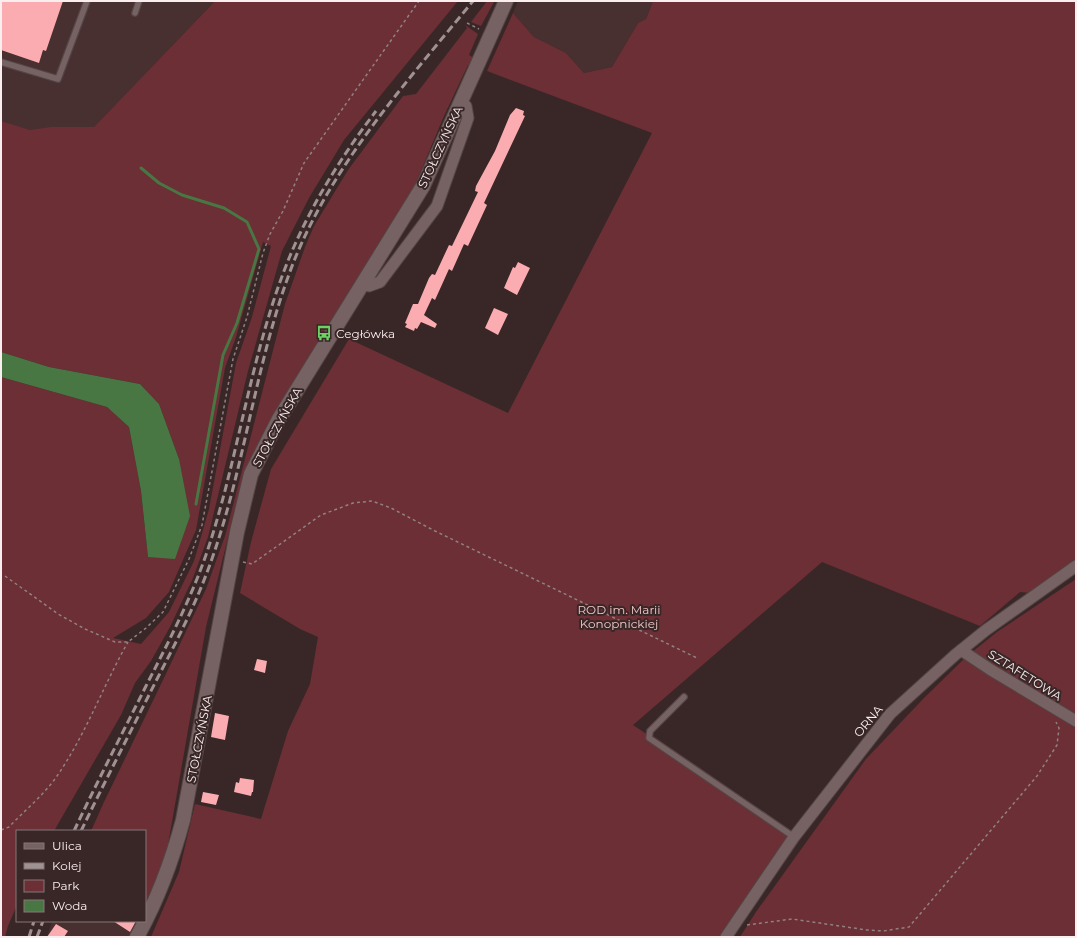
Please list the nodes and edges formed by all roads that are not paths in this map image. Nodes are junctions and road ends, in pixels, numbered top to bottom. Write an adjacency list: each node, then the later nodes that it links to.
1 (87, 1): 5 (lane)
2 (139, 1): 4 (lane)
3 (506, 1): 6 (street, STOŁCZYŃSKA)
4 (135, 14)
5 (1, 62)
6 (460, 103): 7 (street, STOŁCZYŃSKA); 7 (street)
7 (364, 283): 13 (street, STOŁCZYŃSKA)
8 (1076, 566): 9 (street, ORNA)
9 (962, 650): 11 (street, SZTAFETOWA); 12 (street, ORNA)
10 (684, 697): 12 (lane)
11 (1076, 721)
12 (794, 837): 16 (street, ORNA)
13 (146, 921)
14 (145, 922): 15 (street, STOŁCZYŃSKA)
15 (137, 937)
16 (726, 937)

